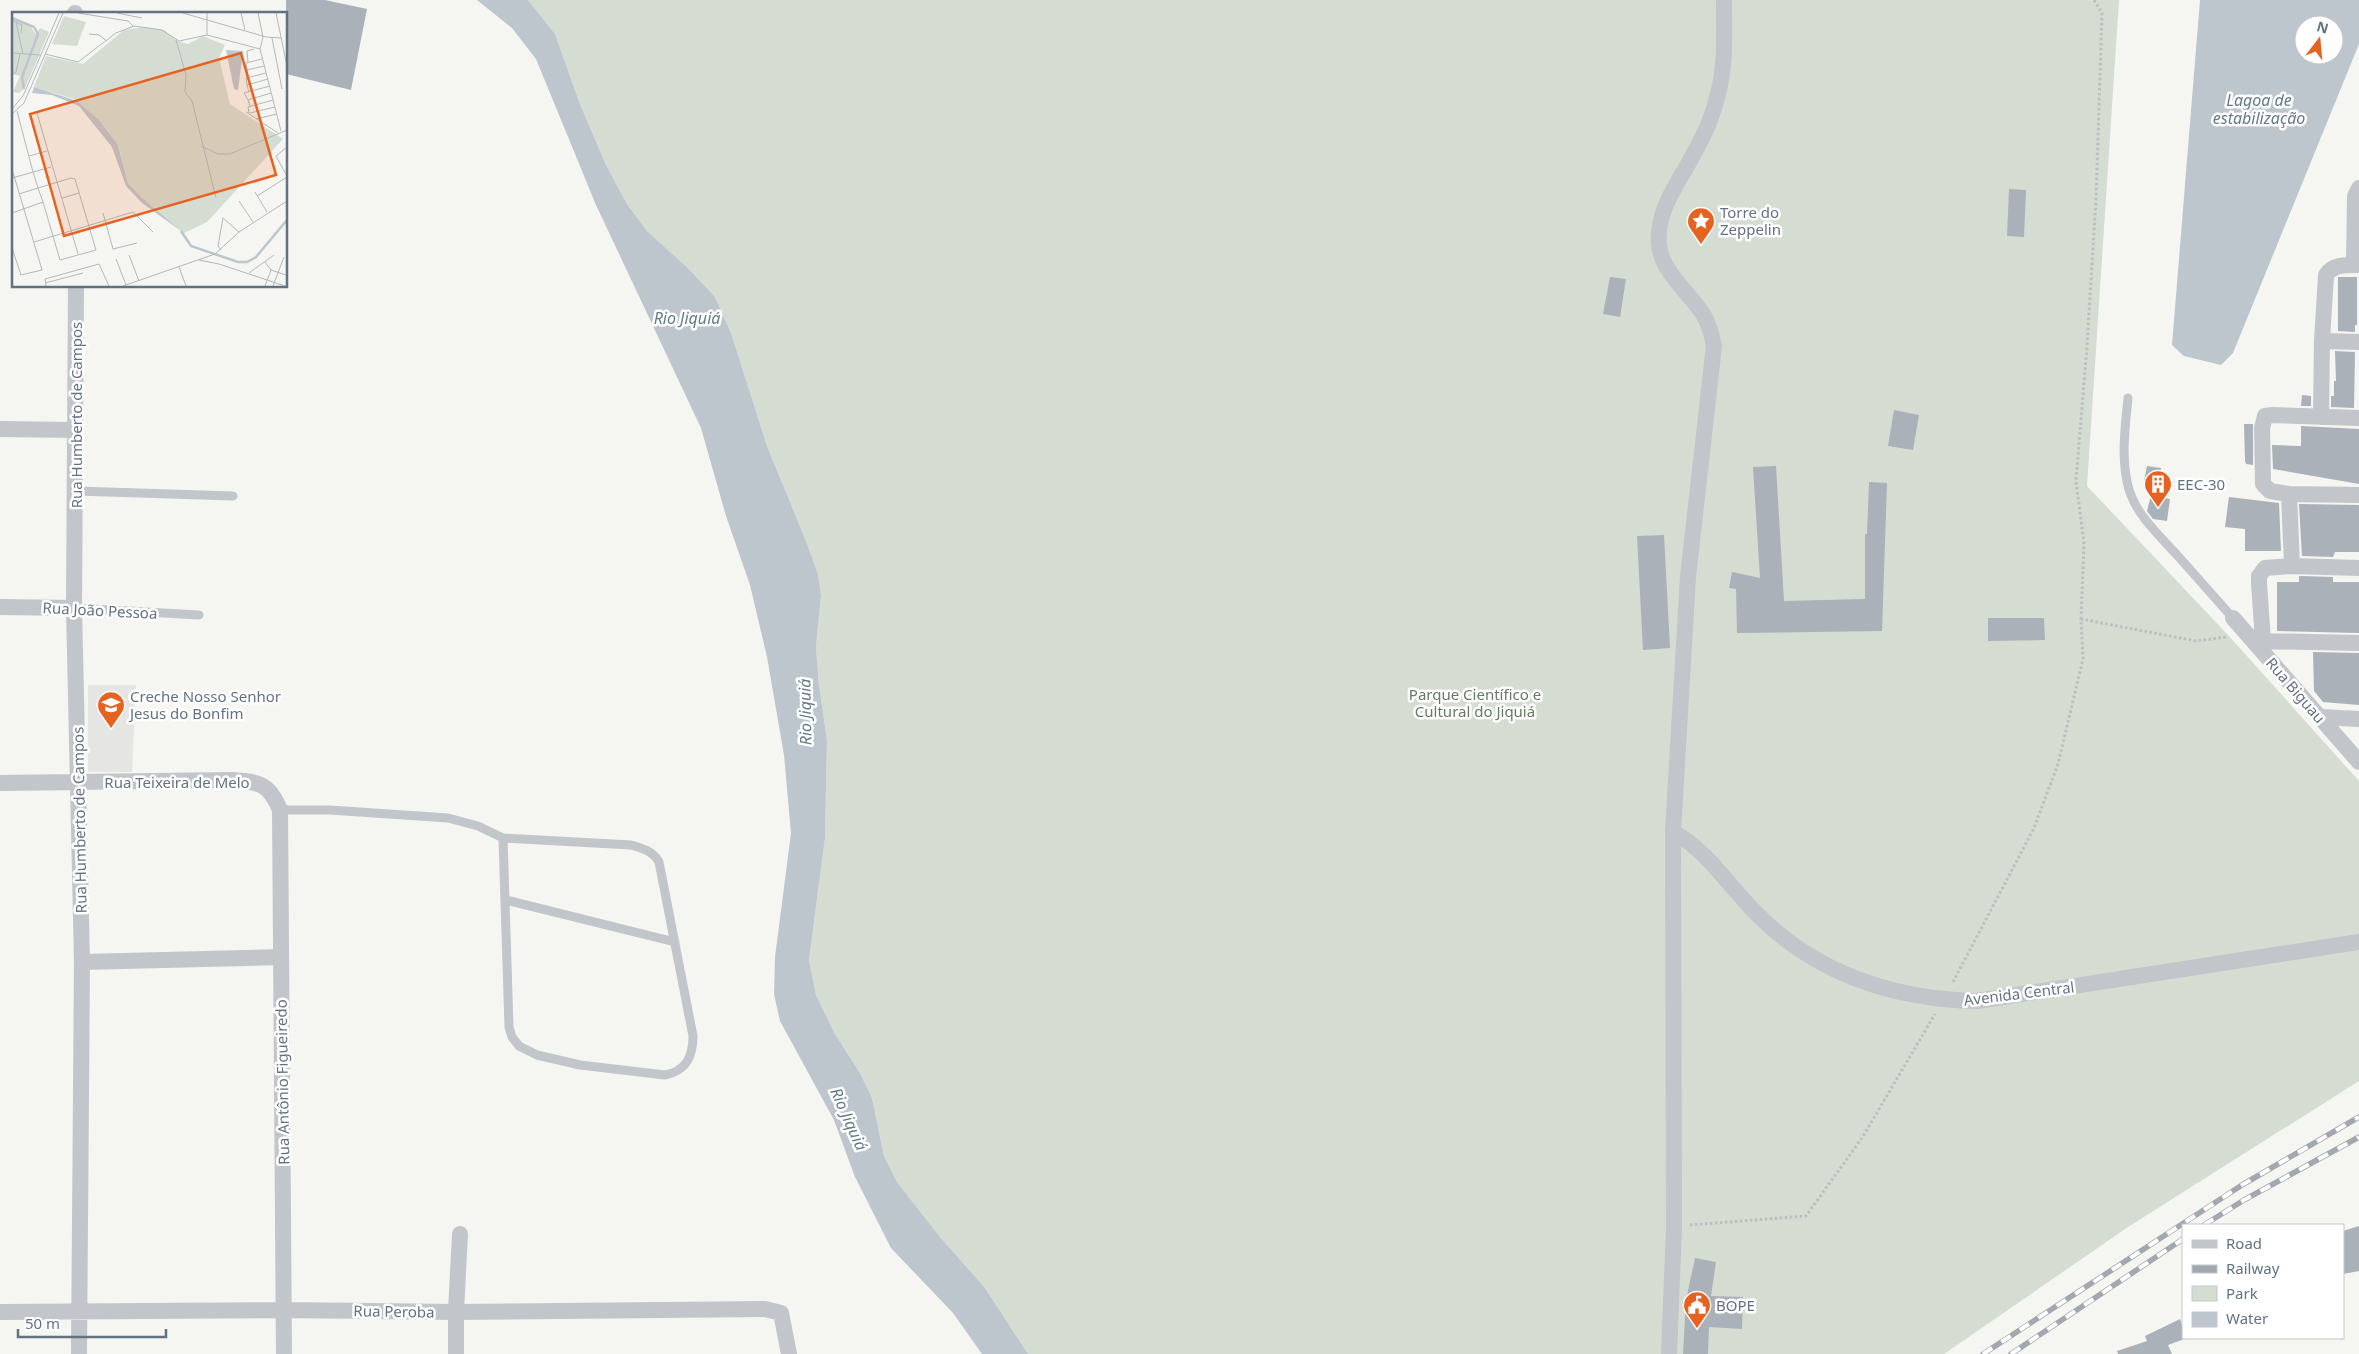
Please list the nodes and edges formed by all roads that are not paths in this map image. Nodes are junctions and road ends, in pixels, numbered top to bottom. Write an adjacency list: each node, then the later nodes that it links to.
1 (1724, 0): 30 (street)
2 (2359, 188): 3 (street)
3 (2356, 265): 5 (street)
4 (76, 288): 11 (street, Rua Humberto de Campos)
5 (2322, 341): 6 (street); 8 (street)
6 (2359, 342)
7 (2128, 398): 21 (lane)
8 (2321, 417): 9 (street); 13 (street)
9 (2359, 418)
10 (0, 429): 11 (street)
11 (75, 430): 12 (street, Rua Humberto de Campos)
12 (76, 491): 15 (lane); 19 (street, Rua Humberto de Campos)
13 (2289, 494): 14 (street); 16 (street)
14 (2359, 495)
15 (233, 496)
16 (2292, 566): 17 (street); 22 (street)
17 (2359, 568)
18 (0, 607): 19 (street, Rua João Pessoa)
19 (74, 608): 20 (lane, Rua João Pessoa); 27 (street, Rua Humberto de Campos)
20 (199, 615)
21 (2233, 618): 22 (street, Rua Biguau)
22 (2255, 639): 23 (street); 24 (street, Rua Biguau)
23 (2359, 643)
24 (2320, 717): 25 (street); 26 (street, Rua Biguau)
25 (2359, 719)
26 (2359, 762)
27 (78, 782): 28 (street, Rua Teixeira de Melo); 29 (street, Rua Teixeira de Melo); 36 (street, Rua Humberto de Campos)
28 (0, 783)
29 (280, 810): 31 (lane); 35 (street, Rua Antônio Figueiredo)
30 (1673, 832): 34 (street, Avenida Central); 46 (street)
31 (503, 838): 32 (lane); 33 (lane)
32 (506, 900): 33 (lane); 33 (lane)
33 (675, 942)
34 (2359, 942)
35 (281, 957): 36 (street); 38 (street, Rua Antônio Figueiredo)
36 (82, 962): 39 (street, Rua Humberto de Campos)
37 (460, 1234): 41 (street)
38 (285, 1310): 39 (street, Rua Peroba); 41 (street, Rua Peroba); 43 (street, Rua Antônio Figueiredo)
39 (78, 1311): 40 (street, Rua Peroba); 42 (street, Rua Humberto de Campos)
40 (0, 1312)
41 (456, 1312): 44 (street); 45 (street, Rua Peroba)
42 (79, 1354)
43 (284, 1354)
44 (456, 1354)
45 (789, 1354)
46 (1669, 1354)

